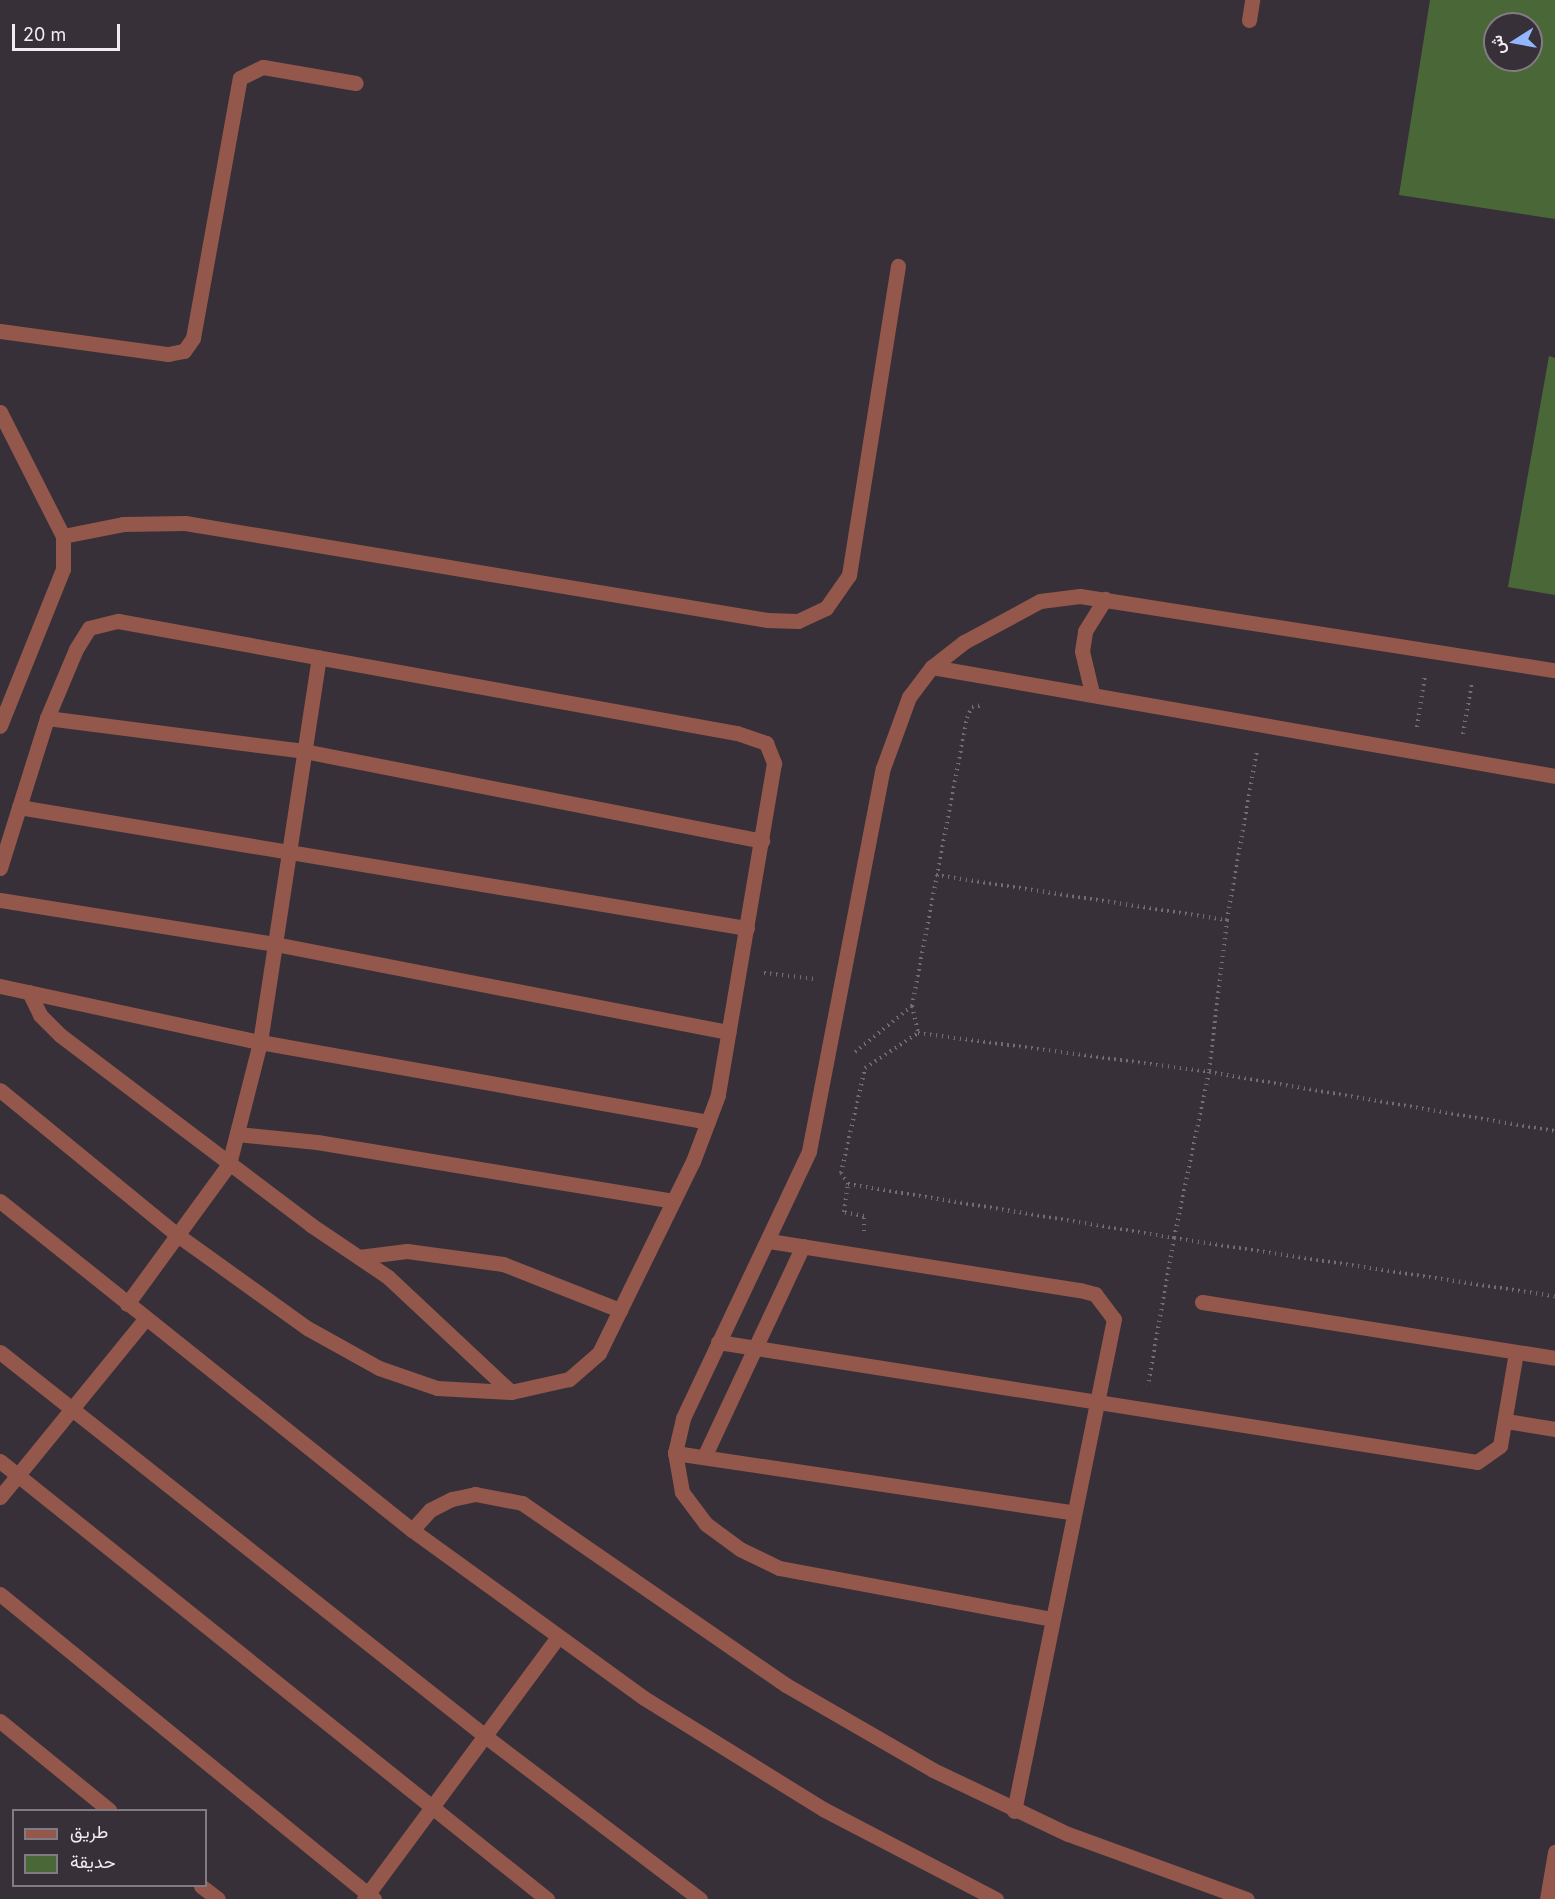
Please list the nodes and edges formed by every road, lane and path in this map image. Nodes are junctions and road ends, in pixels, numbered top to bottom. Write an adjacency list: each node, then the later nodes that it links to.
1 (1252, 0): 2 (lane)
2 (1249, 20)
3 (356, 82): 5 (lane)
4 (898, 266): 7 (lane)
5 (0, 331)
6 (0, 412): 7 (lane)
7 (63, 536): 18 (lane)
8 (1106, 599): 9 (lane); 12 (lane); 14 (lane)
9 (1428, 650): 11 (lane); 21 (path)
10 (319, 657): 16 (lane); 22 (lane); 27 (lane)
11 (1476, 658): 13 (lane); 24 (path)
12 (932, 667): 14 (lane); 36 (lane)
13 (1555, 670)
14 (1092, 693): 17 (lane)
15 (987, 704): 30 (path)
16 (47, 718): 22 (lane); 26 (lane)
17 (1263, 724): 20 (path); 21 (lane)
18 (0, 726)
19 (1245, 748): 20 (path)
20 (1257, 750): 23 (path); 32 (path)
21 (1413, 750): 24 (lane)
22 (304, 751): 27 (lane); 28 (lane)
23 (1268, 752)
24 (1459, 759): 25 (lane)
25 (1555, 776)
26 (19, 807): 28 (lane); 29 (lane)
27 (762, 841): 33 (lane)
28 (289, 852): 33 (lane); 34 (lane)
29 (0, 868)
30 (936, 874): 32 (path); 39 (path)
31 (0, 900): 34 (lane)
32 (1227, 920): 44 (path)
33 (747, 928): 35 (lane)
34 (275, 944): 40 (lane); 42 (lane)
35 (739, 970): 36 (path); 40 (lane)
36 (844, 982): 43 (lane)
37 (0, 986): 38 (lane)
38 (29, 992): 42 (lane); 49 (lane)
39 (912, 1006): 41 (path); 43 (path)
40 (729, 1032): 46 (lane)
41 (918, 1034): 44 (path); 50 (path)
42 (260, 1042): 46 (lane); 48 (lane)
43 (831, 1051): 55 (lane)
44 (1209, 1072): 47 (path); 54 (path)
45 (0, 1090): 53 (lane)
46 (708, 1122): 52 (lane)
47 (1555, 1131)
48 (237, 1134): 49 (lane); 52 (lane)
49 (229, 1164): 53 (lane); 58 (lane)
50 (848, 1184): 54 (path); 57 (path)
51 (0, 1201): 61 (lane)
52 (673, 1201): 62 (lane)
53 (176, 1234): 61 (lane); 69 (lane)
54 (1174, 1238): 59 (path); 72 (path)
55 (769, 1241): 56 (lane); 64 (lane)
56 (803, 1246): 57 (lane); 65 (lane)
57 (863, 1256): 70 (lane)
58 (359, 1257): 62 (lane); 69 (lane)
59 (1555, 1296)
60 (1202, 1302): 67 (lane)
61 (127, 1304): 63 (lane)
62 (620, 1310): 69 (lane)
63 (145, 1319): 71 (lane); 81 (lane)
64 (718, 1342): 65 (lane); 75 (lane)
65 (755, 1349): 70 (lane); 76 (lane)
66 (0, 1352): 71 (lane)
67 (1515, 1352): 68 (lane); 73 (lane)
68 (1555, 1358)
69 (511, 1392)
70 (1097, 1403): 72 (lane); 80 (lane)
71 (70, 1411): 78 (lane); 86 (lane)
72 (1144, 1411): 73 (lane)
73 (1506, 1421): 74 (lane)
74 (1555, 1429)
75 (675, 1453): 76 (lane); 83 (lane)
76 (704, 1457): 80 (lane)
77 (0, 1461): 78 (lane)
78 (18, 1475): 79 (lane); 87 (lane)
79 (0, 1497)
80 (1072, 1512): 83 (lane)
81 (412, 1530): 84 (lane); 89 (lane)
82 (0, 1594): 92 (lane)
83 (1052, 1619): 89 (lane)
84 (558, 1637): 86 (lane); 96 (lane)
85 (0, 1721): 88 (lane)
86 (485, 1736): 87 (lane); 95 (lane)
87 (432, 1807): 92 (lane); 94 (lane)
88 (108, 1809)
89 (1014, 1811): 97 (lane)
90 (1555, 1852): 98 (lane)
91 (202, 1887): 93 (lane)
92 (368, 1897)
93 (218, 1899)
94 (547, 1899)
95 (700, 1899)
96 (996, 1899)
97 (1247, 1899)
98 (1547, 1899)

